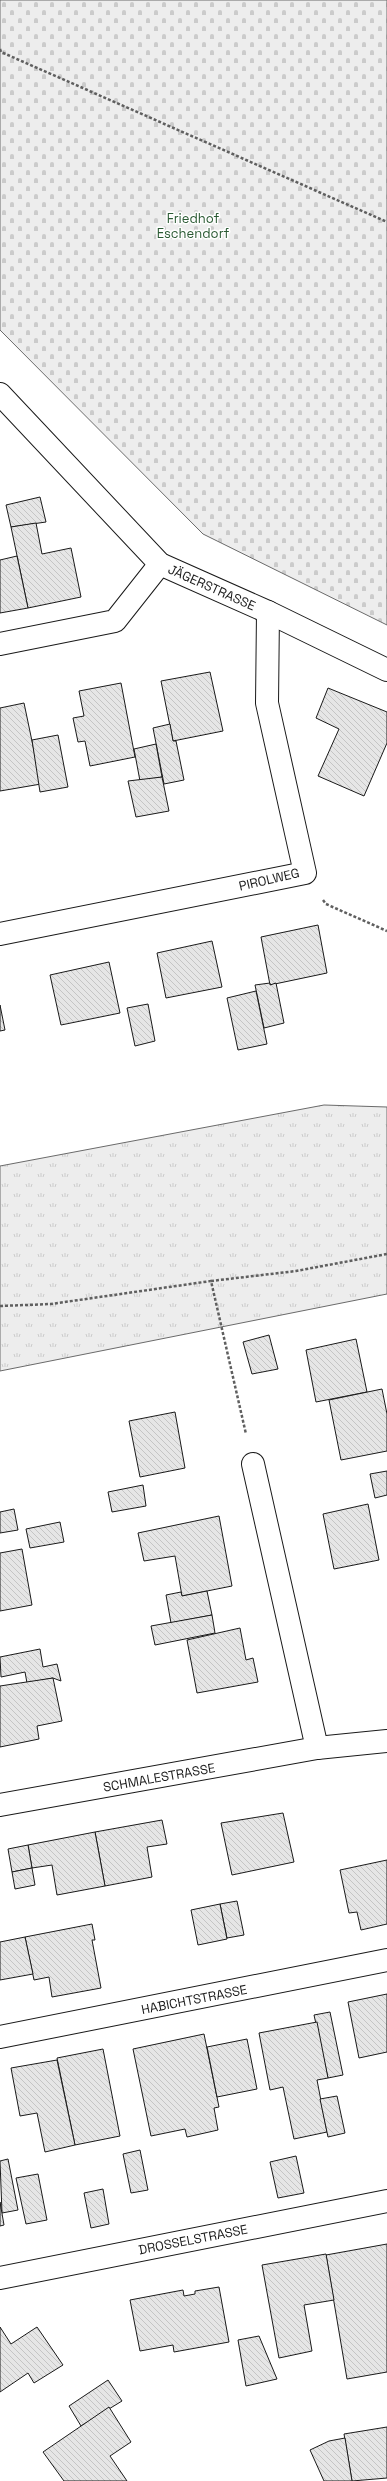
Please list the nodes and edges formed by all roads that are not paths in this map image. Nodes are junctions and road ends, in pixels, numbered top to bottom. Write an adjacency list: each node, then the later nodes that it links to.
1 (0, 394): 2 (street, JÄGERSTRASSE)
2 (160, 564): 3 (street, JÄGERSTRASSE); 4 (street)
3 (268, 612): 5 (street, JÄGERSTRASSE); 6 (street, PIROLWEG)
4 (0, 644)
5 (387, 670)
6 (0, 934)
7 (253, 1464): 9 (street)
8 (387, 1741): 9 (street, SCHMALESTRASSE)
9 (317, 1748): 10 (street, SCHMALESTRASSE)
10 (0, 1805)
11 (387, 1960): 12 (street, HABICHTSTRASSE)
12 (0, 2037)
13 (387, 2201): 14 (street, DROSSELSTRASSE)
14 (0, 2278)

